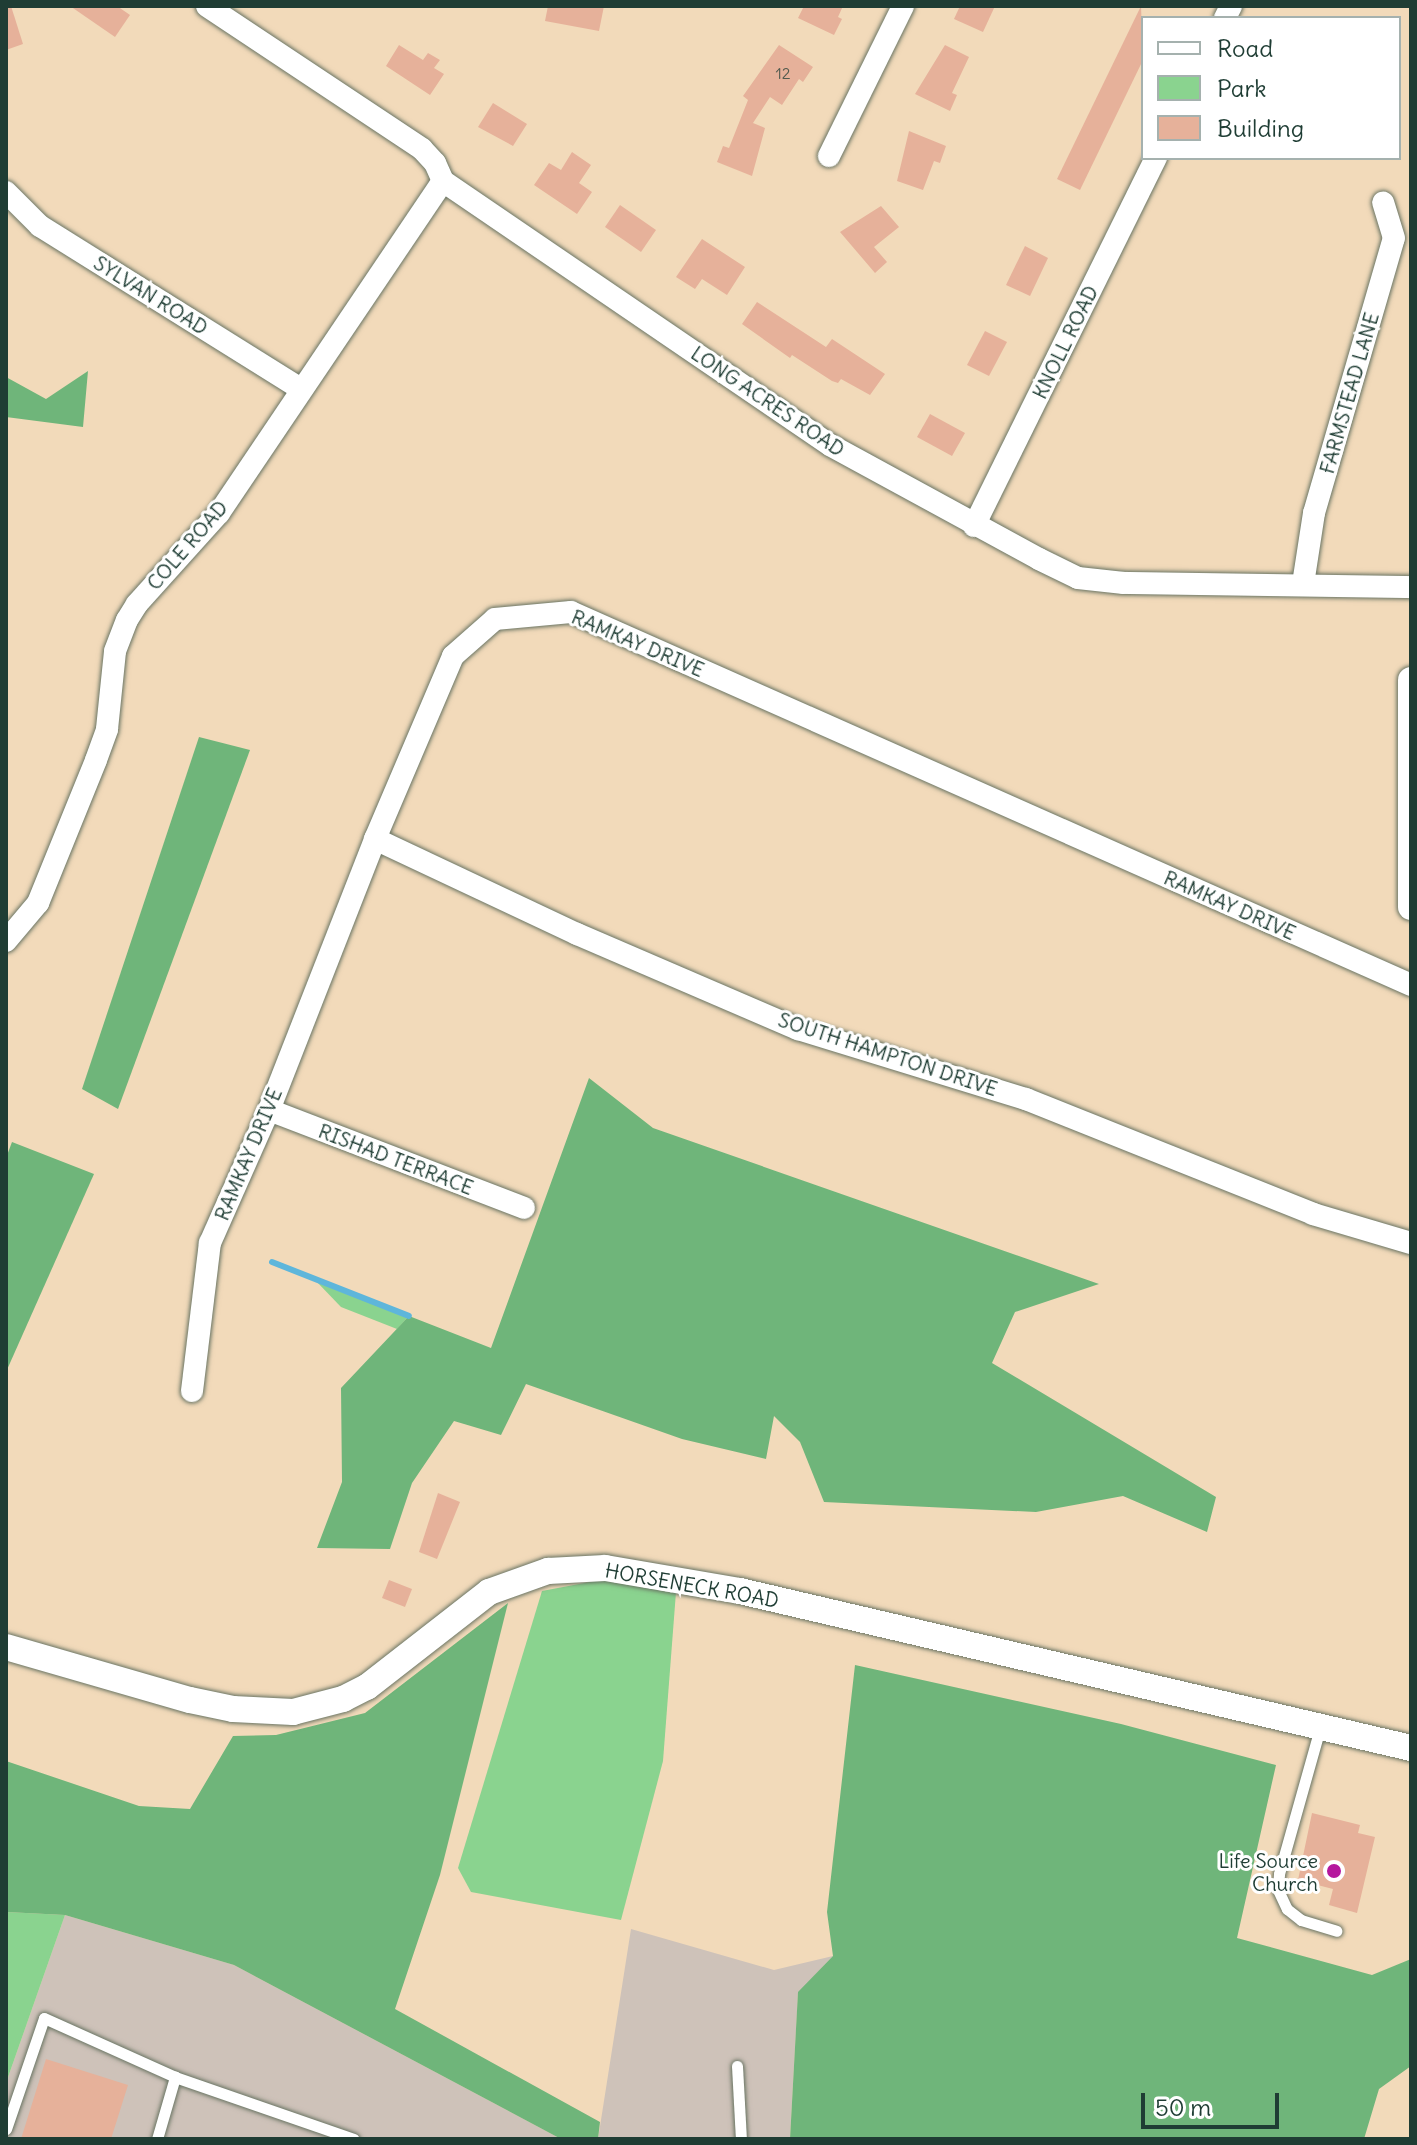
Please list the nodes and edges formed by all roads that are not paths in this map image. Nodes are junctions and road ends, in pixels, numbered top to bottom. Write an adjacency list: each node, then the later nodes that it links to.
1 (207, 6): 5 (street, LONG ACRES ROAD)
2 (903, 6): 3 (street)
3 (829, 156)
4 (1155, 160): 9 (street, KNOLL ROAD)
5 (443, 181): 8 (street, COLE ROAD); 9 (street, LONG ACRES ROAD)
6 (6, 192): 8 (street, SYLVAN ROAD)
7 (1383, 203): 10 (street, FARMSTEAD LANE)
8 (301, 389): 15 (street, COLE ROAD)
9 (974, 526): 10 (street, LONG ACRES ROAD)
10 (1303, 584): 11 (street, LONG ACRES ROAD)
11 (1411, 587)
12 (1411, 680): 14 (street)
13 (375, 839): 16 (street, RAMKAY DRIVE); 17 (street, RAMKAY DRIVE); 19 (street, SOUTH HAMPTON DRIVE)
14 (1411, 907)
15 (6, 941)
16 (1411, 985)
17 (269, 1110): 18 (street, RISHAD TERRACE); 20 (street, RAMKAY DRIVE)
18 (524, 1208)
19 (1411, 1243)
20 (192, 1391)
21 (6, 1647): 22 (street, HORSENECK ROAD)
22 (1320, 1727): 23 (street, HORSENECK ROAD); 24 (lane)
23 (1411, 1748)
24 (1336, 1931)
25 (737, 2066): 30 (lane)
26 (175, 2077): 27 (lane); 28 (lane); 29 (lane)
27 (6, 2129)
28 (157, 2139)
29 (354, 2139)
30 (741, 2139)

